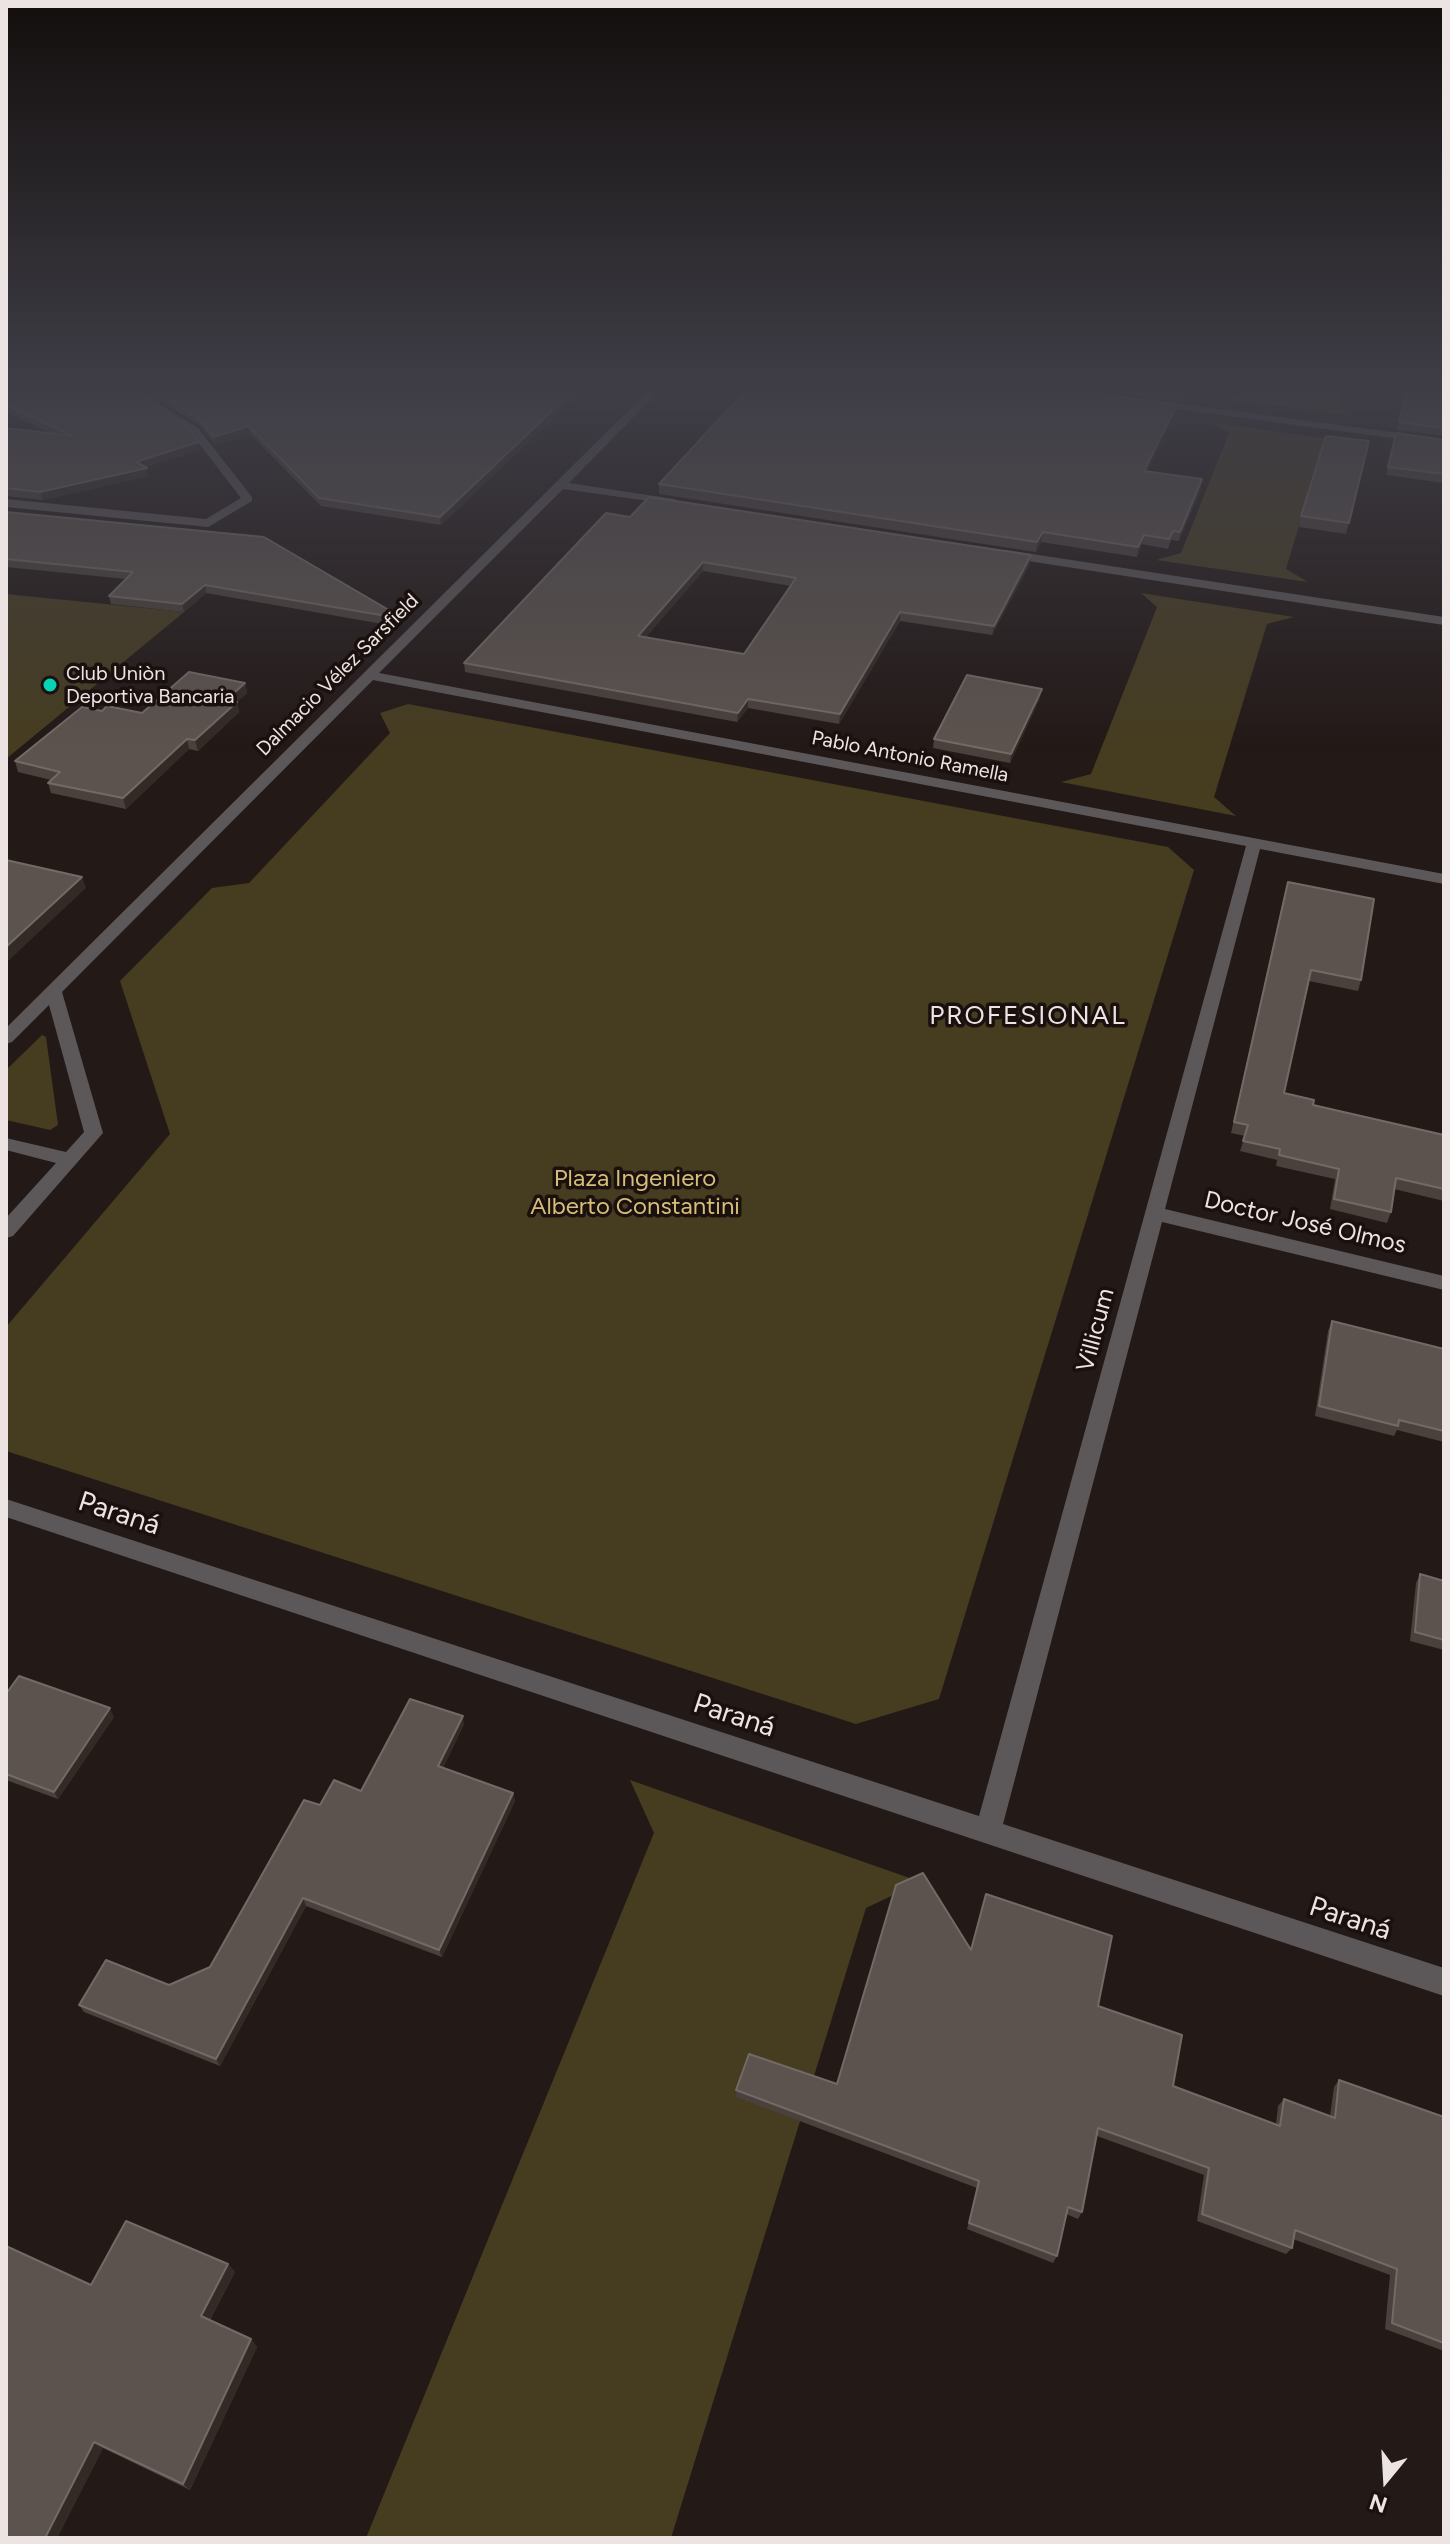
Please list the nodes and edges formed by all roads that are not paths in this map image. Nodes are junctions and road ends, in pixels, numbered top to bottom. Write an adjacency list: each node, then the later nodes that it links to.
1 (84, 511): 2 (street)
2 (228, 511)
3 (534, 511): 6 (street, Dalmacio Vélez Sarsfield)
4 (986, 551): 5 (street)
5 (1444, 621)
6 (369, 675): 7 (street, Pablo Antonio Ramella); 9 (street, Dalmacio Vélez Sarsfield)
7 (1254, 843): 8 (street, Pablo Antonio Ramella); 13 (street, Villicum)
8 (1444, 879)
9 (53, 990): 10 (street, Dalmacio Vélez Sarsfield); 12 (street)
10 (6, 1038)
11 (6, 1144): 12 (street)
12 (70, 1160): 14 (street)
13 (1154, 1213): 15 (street, Doctor José Olmos); 17 (street, Villicum)
14 (6, 1231)
15 (1444, 1283)
16 (6, 1508): 17 (street, Paraná)
17 (988, 1831): 18 (street, Paraná)
18 (1444, 1982)

